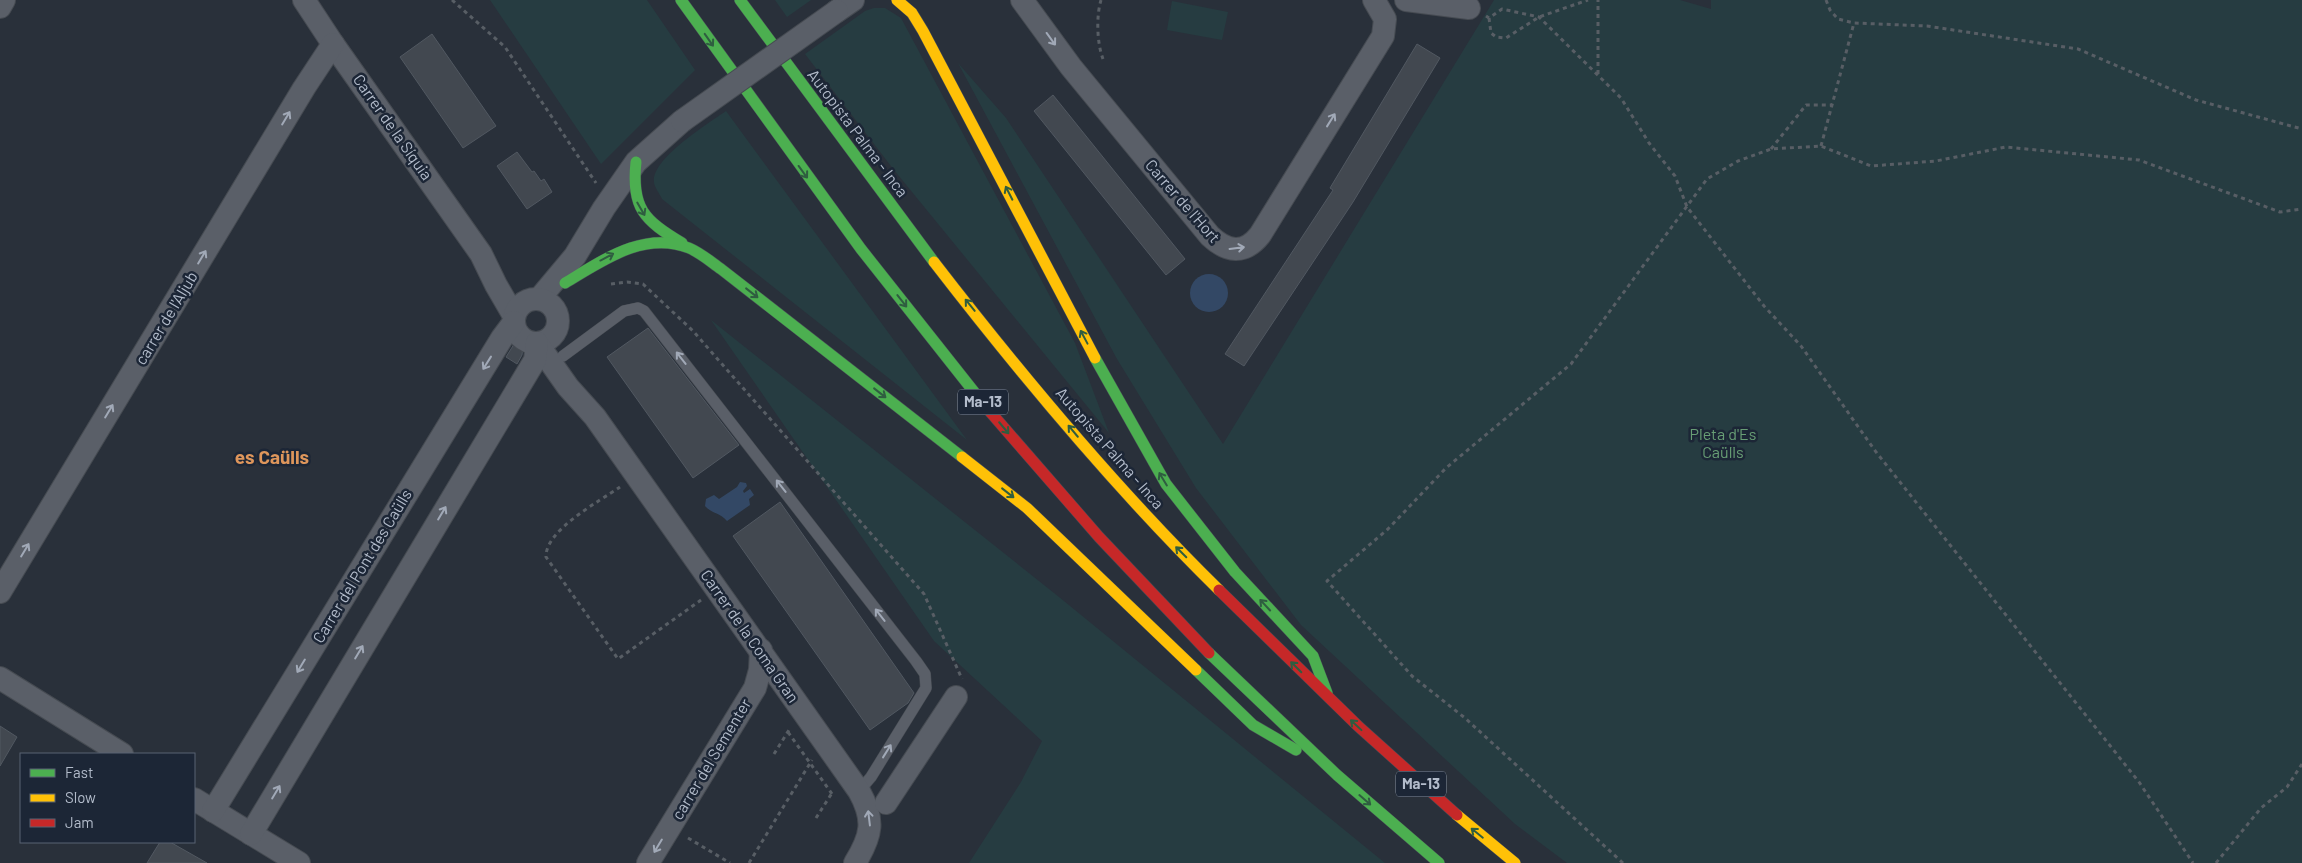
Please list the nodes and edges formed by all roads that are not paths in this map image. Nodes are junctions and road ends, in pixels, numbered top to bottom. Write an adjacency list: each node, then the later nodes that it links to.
1 (4, 0): 11 (street)
2 (304, 0): 14 (street, Carrer de la Síquia)
3 (681, 0): 31 (highway, Ma-13, one-way to 31)
4 (740, 0): 29 (highway, Autopista Palma - Inca / Ma-13, one-way to 4)
5 (897, 0): 13 (highway)
6 (1022, 0): 8 (street, Carrer de l'Hort, one-way to 8)
7 (1404, 0): 8 (street); 12 (street)
8 (1376, 2)
9 (845, 5): 15 (street, bridge)
10 (920, 6): 13 (highway)
11 (0, 7)
12 (1479, 13)
13 (930, 43): 29 (highway, one-way to 13)
14 (333, 44): 17 (street, Carrer de la Síquia); 25 (street, carrer de l'Aljub, one-way to 14)
15 (636, 162): 16 (highway, one-way to 16); 18 (street)
16 (689, 248): 19 (highway, one-way to 16); 31 (highway, one-way to 31)
17 (481, 254): 20 (street, Carrer de la Síquia); 21 (street, Carrer de la Síquia)
18 (576, 256): 19 (street); 20 (street)
19 (565, 282): 20 (street)
20 (542, 302): 21 (street); 22 (street)
21 (514, 319): 22 (street); 35 (street, Carrer del Pont des Caülls, one-way to 35)
22 (546, 337): 23 (street, Carrer de la Coma Gran); 24 (street, Carrer de la Coma Gran); 36 (street, one-way to 22)
23 (563, 356): 24 (street, Carrer de la Coma Gran); 32 (lane, one-way to 23)
24 (595, 417): 26 (street, Carrer de la Coma Gran)
25 (0, 592)
26 (761, 650): 32 (street, Carrer de la Coma Gran); 38 (street, carrer del Sementer, one-way to 38)
27 (0, 678): 30 (street)
28 (956, 697): 34 (street)
29 (1330, 701): 41 (highway, Autopista Palma - Inca / Ma-13, one-way to 29)
30 (120, 753)
31 (1328, 768): 40 (highway, Ma-13, one-way to 40)
32 (859, 791): 39 (street, Carrer de la Coma Gran, one-way to 32)
33 (195, 800): 35 (street)
34 (886, 803)
35 (213, 811): 36 (street)
36 (251, 834): 37 (street)
37 (299, 863)
38 (648, 863)
39 (855, 863)
40 (1439, 863)
41 (1515, 863)

